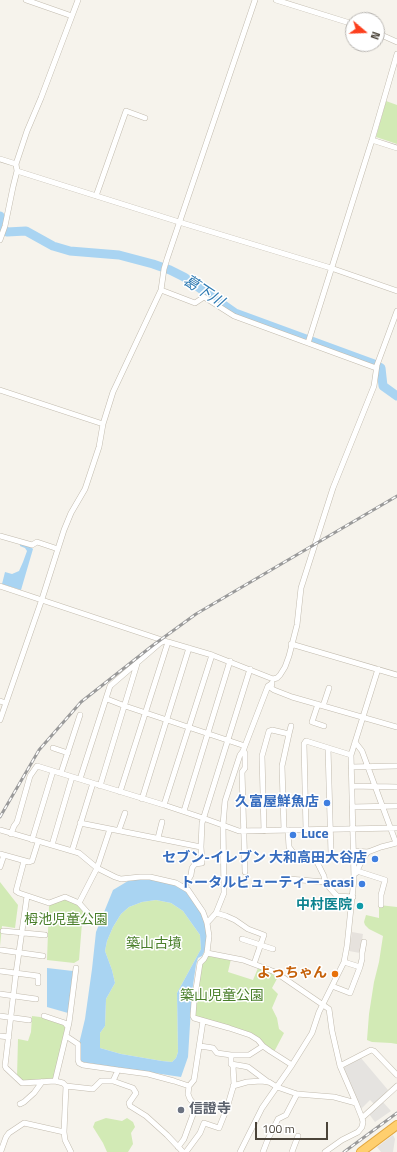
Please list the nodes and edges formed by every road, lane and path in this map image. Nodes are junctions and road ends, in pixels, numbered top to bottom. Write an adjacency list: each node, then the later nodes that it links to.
1 (26, 0): 5 (street)
2 (78, 0): 5 (street)
3 (255, 0): 17 (street)
4 (276, 0): 6 (street)
5 (72, 16): 14 (street)
6 (345, 22)
7 (385, 37): 8 (street)
8 (397, 42)
9 (397, 54): 11 (street)
10 (145, 118): 16 (street)
11 (372, 140): 12 (street); 19 (street)
12 (397, 148)
13 (0, 159): 14 (street)
14 (16, 164): 15 (street)
15 (18, 171): 16 (street); 18 (street)
16 (96, 196): 17 (street)
17 (179, 222): 19 (street); 20 (street)
18 (0, 240)
19 (332, 268): 21 (street); 23 (street)
20 (161, 290): 23 (street); 26 (street)
21 (397, 291)
22 (397, 311): 24 (street)
23 (308, 343): 24 (street)
24 (376, 368): 32 (street)
25 (0, 390): 26 (street)
26 (103, 424): 28 (street)
27 (0, 536): 28 (street)
28 (58, 549): 30 (street)
29 (0, 586): 30 (street)
30 (42, 599): 31 (street); 44 (street)
31 (167, 641): 33 (street); 36 (street); 47 (street)
32 (291, 644): 37 (street); 40 (street)
33 (189, 648): 34 (street); 51 (street)
34 (212, 655): 35 (street); 54 (street)
35 (230, 661): 38 (street); 56 (street)
36 (138, 663): 42 (street); 46 (street)
37 (378, 669): 39 (street); 49 (street)
38 (250, 670): 40 (street); 58 (street)
39 (397, 675)
40 (272, 681): 45 (street); 61 (street)
41 (328, 688): 45 (street)
42 (107, 699): 46 (street); 71 (street)
43 (0, 700): 44 (street)
44 (6, 703): 50 (street)
45 (321, 705): 49 (street); 53 (street)
46 (125, 706): 47 (street); 73 (street)
47 (145, 712): 51 (street); 77 (street)
48 (80, 715): 63 (street)
49 (363, 717): 55 (street); 59 (street)
50 (0, 720)
51 (167, 720): 54 (street); 78 (street)
52 (291, 726): 57 (street)
53 (324, 726)
54 (189, 727): 56 (street); 79 (street)
55 (397, 727)
56 (208, 733): 58 (street); 83 (street)
57 (288, 734): 96 (street); 99 (street)
58 (228, 740): 61 (street); 85 (street)
59 (355, 742): 64 (street); 67 (street)
60 (53, 748): 63 (street)
61 (244, 748): 88 (street); 98 (street)
62 (328, 748): 64 (street); 92 (street); 97 (street)
63 (68, 754): 69 (street)
64 (351, 755): 66 (street)
65 (397, 766): 67 (street)
66 (351, 767): 67 (street); 74 (street)
67 (368, 767): 75 (street)
68 (53, 771): 69 (street); 100 (street); 102 (street)
69 (62, 773): 70 (street)
70 (72, 777): 71 (street); 105 (street)
71 (80, 779): 72 (street)
72 (93, 783): 73 (street); 87 (street)
73 (100, 786): 77 (street)
74 (352, 786): 75 (street); 81 (street)
75 (376, 787): 76 (street); 82 (street)
76 (397, 787)
77 (120, 792): 78 (street)
78 (142, 798): 79 (street)
79 (164, 805): 83 (street)
80 (397, 806): 82 (street)
81 (352, 807): 82 (street); 93 (street)
82 (384, 807): 89 (street)
83 (184, 811): 85 (street)
84 (125, 813): 95 (street)
85 (203, 818): 88 (street); 106 (street)
86 (162, 822): 101 (street)
87 (80, 823): 90 (street); 107 (street)
88 (223, 825): 98 (street); 126 (street)
89 (390, 827): 91 (street); 93 (street); 104 (street)
90 (110, 828): 95 (street); 114 (street)
91 (397, 828)
92 (330, 829): 93 (street); 97 (street); 111 (street)
93 (353, 829): 108 (street)
94 (0, 830): 100 (street)
95 (119, 830): 101 (street)
96 (286, 830): 97 (street); 99 (street); 119 (street)
97 (306, 830)
98 (244, 831): 99 (street); 116 (street)
99 (264, 831)
100 (11, 834): 102 (street)
101 (158, 838): 106 (street)
102 (32, 840): 103 (street)
103 (38, 842): 105 (street); 112 (street)
104 (397, 843): 109 (street)
105 (52, 845): 107 (street)
106 (201, 847): 120 (street)
107 (72, 851): 114 (street)
108 (353, 851): 109 (street); 118 (street)
109 (368, 852): 115 (street)
110 (2, 854): 112 (street); 113 (street)
111 (331, 854)
112 (24, 861): 121 (street)
113 (0, 867)
114 (97, 868): 120 (street); 123 (street)
115 (357, 871): 118 (street); 124 (street)
116 (245, 872)
117 (289, 879): 119 (street)
118 (354, 879): 122 (street)
119 (325, 882): 122 (street)
120 (184, 887): 127 (street)
121 (27, 896): 123 (street); 129 (street)
122 (353, 897): 139 (street)
123 (79, 903): 125 (street)
124 (381, 905)
125 (87, 912)
126 (216, 913): 127 (street); 133 (street)
127 (207, 923): 137 (street)
128 (3, 931): 129 (street)
129 (22, 933): 130 (street); 136 (street)
130 (45, 935)
131 (242, 939): 133 (street)
132 (364, 942): 141 (street)
133 (261, 945): 134 (street); 140 (street)
134 (273, 949)
135 (1, 950): 136 (street)
136 (19, 952): 138 (street); 144 (street)
137 (207, 953): 140 (street); 155 (street)
138 (44, 956)
139 (344, 962): 141 (street); 146 (street)
140 (254, 964): 150 (street)
141 (360, 966): 146 (street)
142 (76, 968): 156 (street)
143 (0, 971): 144 (street)
144 (16, 974): 145 (street); 148 (street)
145 (38, 983)
146 (332, 986): 150 (street)
147 (0, 994): 148 (street)
148 (14, 996): 149 (street); 153 (street)
149 (36, 999)
150 (324, 1005): 164 (street); 165 (street)
151 (0, 1016): 153 (street)
152 (44, 1016): 156 (street)
153 (11, 1017): 154 (street); 159 (street)
154 (29, 1020)
155 (203, 1021): 160 (street); 161 (street)
156 (68, 1027): 158 (street)
157 (0, 1036): 159 (street)
158 (66, 1036): 166 (street); 168 (street)
159 (9, 1037): 170 (street)
160 (200, 1046): 162 (street); 173 (street)
161 (263, 1046): 162 (street); 164 (street)
162 (232, 1055): 163 (street)
163 (231, 1064): 171 (street); 174 (street)
164 (292, 1065): 176 (street)
165 (340, 1066): 167 (street); 179 (street)
166 (118, 1070): 169 (street); 173 (street)
167 (397, 1075)
168 (55, 1081): 170 (street); 172 (street)
169 (113, 1081): 172 (street); 184 (street)
170 (42, 1082): 178 (street)
171 (269, 1082): 174 (street); 176 (street)
172 (66, 1086): 182 (street)
173 (189, 1086): 184 (street)
174 (233, 1086): 187 (street)
175 (397, 1086): 180 (street)
176 (277, 1087): 177 (street); 188 (street)
177 (297, 1094): 179 (street); 189 (street)
178 (20, 1104)
179 (356, 1104): 180 (street)
180 (362, 1118): 191 (street)
181 (397, 1125): 192 (highway)
182 (64, 1132): 185 (street); 186 (street)
183 (298, 1136): 190 (street)
184 (178, 1147): 187 (street)
185 (2, 1151)
186 (71, 1152)
187 (185, 1152)
188 (240, 1152)
189 (263, 1152)
190 (292, 1152)
191 (325, 1152)
192 (361, 1152)

